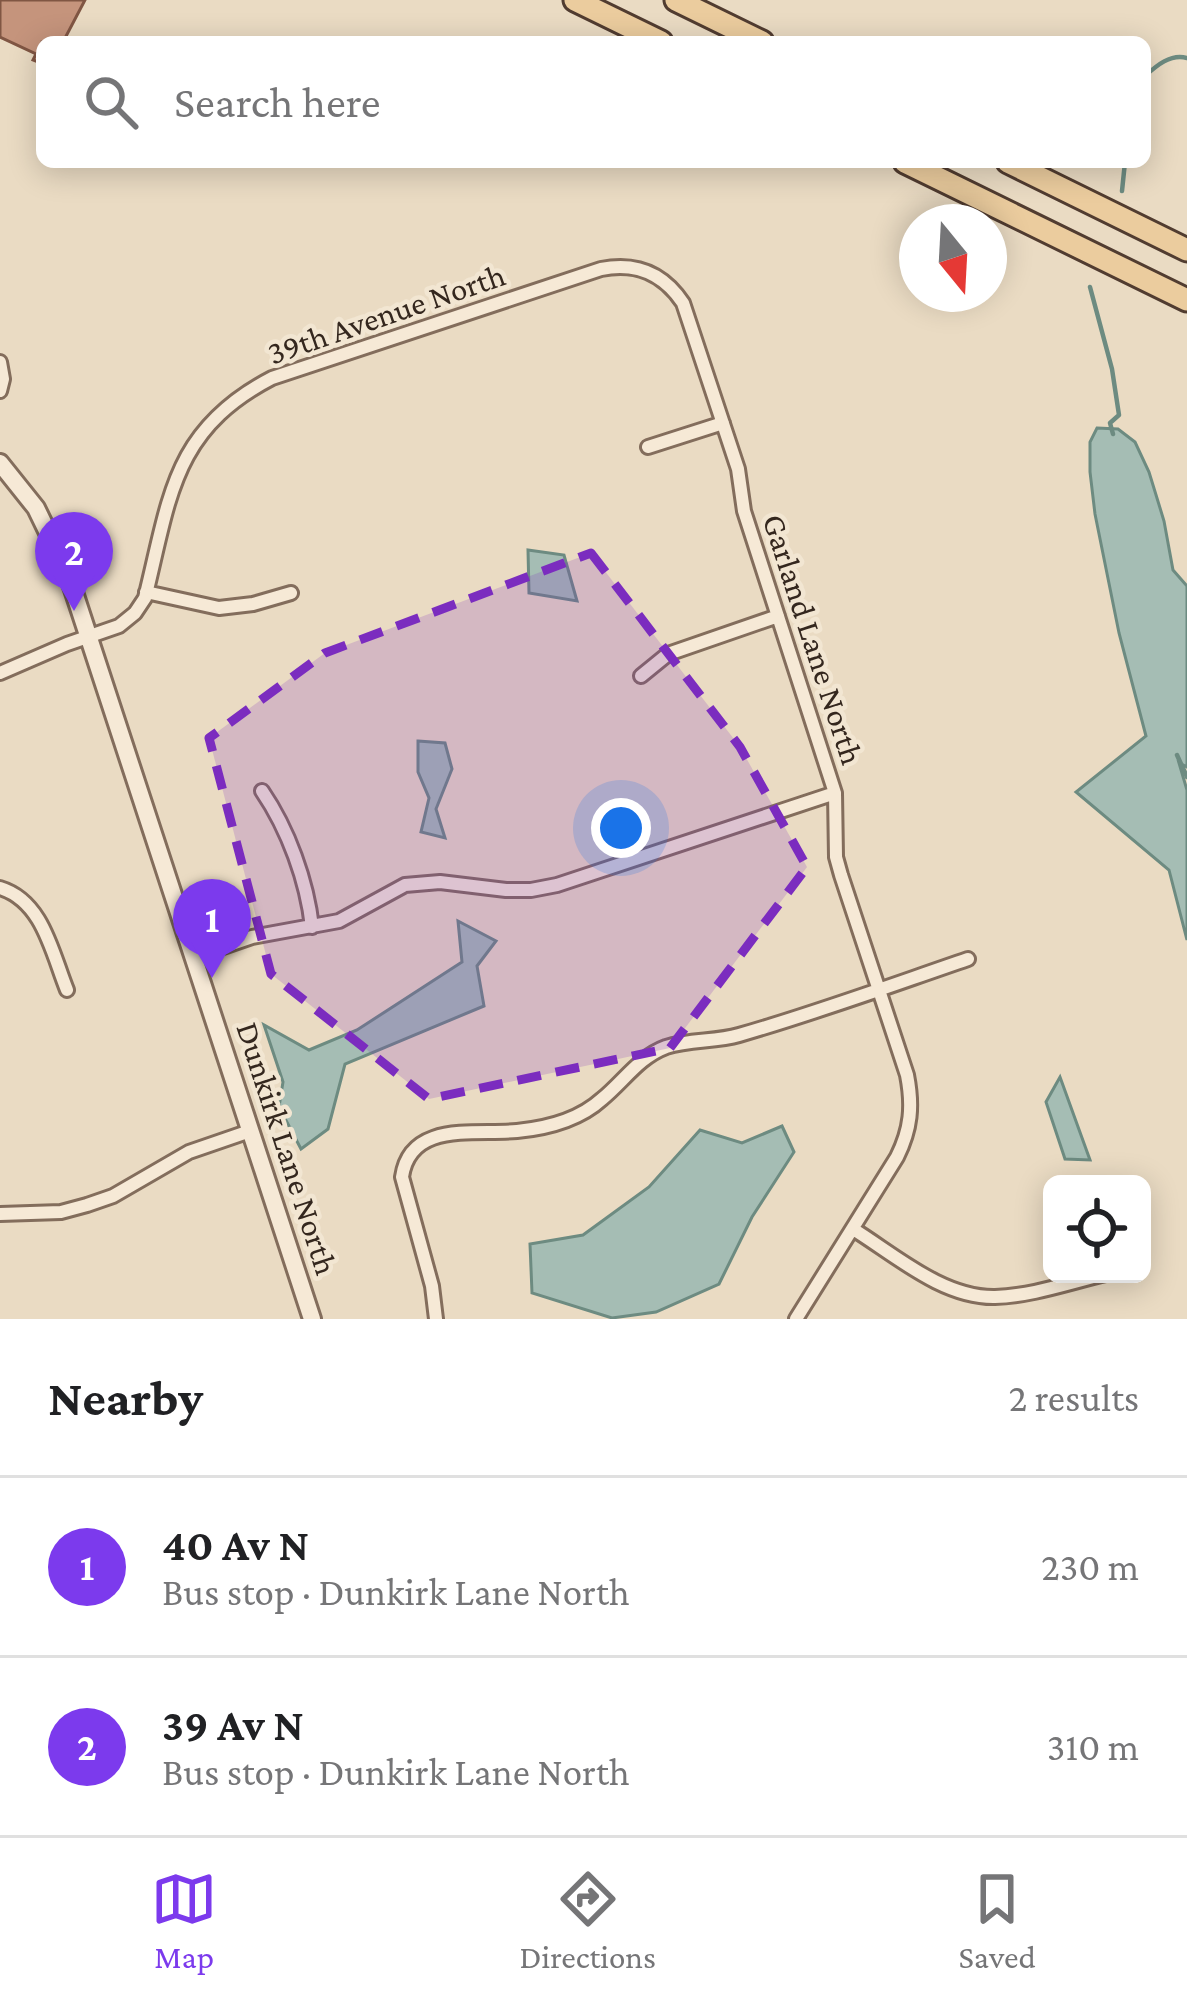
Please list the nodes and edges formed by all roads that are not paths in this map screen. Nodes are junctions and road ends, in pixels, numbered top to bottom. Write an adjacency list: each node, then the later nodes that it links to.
1 (575, 0): 3 (main road)
2 (676, 0): 4 (main road)
3 (649, 36)
4 (750, 36)
5 (917, 168): 9 (main road)
6 (1020, 168): 7 (main road)
7 (1187, 250)
8 (656, 275): 12 (street, Garland Lane North); 15 (street, 39th Avenue North)
9 (1187, 300)
10 (0, 362): 11 (street)
11 (0, 391)
12 (723, 423): 13 (street); 17 (street, Garland Lane North)
13 (648, 447)
14 (0, 463): 18 (street, Dunkirk Lane North)
15 (146, 592): 16 (street); 18 (street)
16 (291, 593)
17 (778, 616): 20 (street); 22 (street, Garland Lane North)
18 (88, 636): 19 (street); 25 (street, Dunkirk Lane North)
19 (0, 673)
20 (641, 676)
21 (262, 791): 24 (street)
22 (835, 793): 24 (street); 27 (street, Garland Lane North)
23 (0, 888): 28 (street)
24 (312, 927): 25 (street)
25 (194, 957): 29 (street, Dunkirk Lane North)
26 (968, 959): 27 (street)
27 (878, 989): 31 (street, Garland Lane North); 34 (street)
28 (67, 990)
29 (250, 1132): 30 (street); 33 (street, Dunkirk Lane North)
30 (0, 1214)
31 (853, 1229): 32 (street); 35 (street, Garland Lane North)
32 (1066, 1283)
33 (312, 1319)
34 (436, 1319)
35 (796, 1319)

